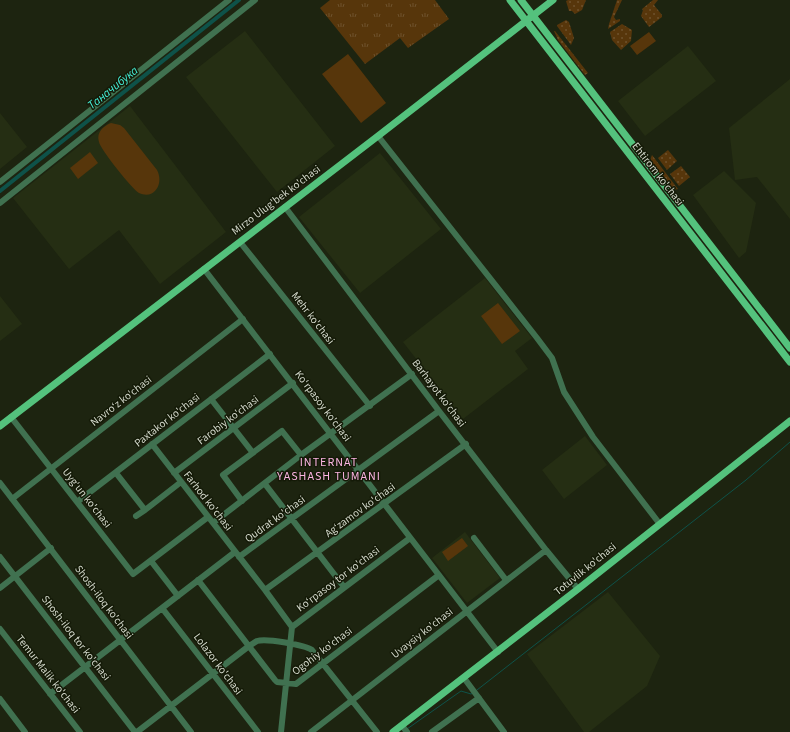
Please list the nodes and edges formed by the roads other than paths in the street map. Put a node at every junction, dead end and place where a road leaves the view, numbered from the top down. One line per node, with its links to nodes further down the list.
1 (228, 0): 9 (street)
2 (255, 0): 10 (street)
3 (510, 0): 7 (main road, Ehtirom ko'chasi)
4 (520, 0): 6 (main road, Ehtirom ko'chasi)
5 (553, 0): 6 (main road, Mirzo Ulug'bek ko'chasi)
6 (532, 16): 7 (main road, Mirzo Ulug'bek ko'chasi); 15 (main road, Ehtirom ko'chasi)
7 (525, 21): 8 (main road, Mirzo Ulug'bek ko'chasi); 17 (main road, Ehtirom ko'chasi)
8 (378, 136): 11 (main road, Mirzo Ulug'bek ko'chasi); 48 (street)
9 (0, 182)
10 (0, 203)
11 (285, 207): 12 (main road, Mirzo Ulug'bek ko'chasi); 18 (street, Barhayot ko'chasi)
12 (240, 242): 13 (main road, Mirzo Ulug'bek ko'chasi); 21 (street, Mehr ko'chasi)
13 (204, 269): 14 (street, Ko‘rpasoy ko'chasi); 23 (main road, Mirzo Ulug'bek ko'chasi)
14 (243, 318): 16 (street, Ko‘rpasoy ko'chasi); 32 (street, Navro‘z ko'chasi)
15 (790, 348)
16 (270, 354): 19 (street, Ko‘rpasoy ko'chasi); 20 (street, Paxtakor ko'chasi)
17 (790, 362)
18 (412, 374): 21 (street); 22 (street, Barhayot ko'chasi)
19 (293, 383): 26 (street, Farobiy ko'chasi); 27 (street, Ko‘rpasoy ko'chasi)
20 (211, 399): 26 (street); 28 (street, Paxtakor ko'chasi)
21 (370, 406): 27 (street)
22 (439, 411): 29 (street, Barhayot ko'chasi); 33 (street, Qudrat ko'chasi)
23 (11, 417): 25 (main road, Mirzo Ulug'bek ko'chasi); 32 (street, Uyg‘un ko'chasi)
24 (790, 421): 48 (main road, Totuvlik ko'chasi)
25 (0, 426)
26 (234, 428): 30 (street); 35 (street, Farobiy ko'chasi)
27 (332, 434): 31 (street); 33 (street, Ko‘rpasoy ko'chasi)
28 (152, 444): 34 (street, Paxtakor ko'chasi); 35 (street, Farhod ko'chasi)
29 (466, 444): 42 (street, Ag‘zamov ko'chasi); 52 (street, Barhayot ko'chasi)
30 (253, 453): 31 (street); 40 (street)
31 (301, 456): 38 (street)
32 (51, 468): 39 (street, Navro‘z ko'chasi); 41 (street, Uyg‘un ko'chasi)
33 (359, 469): 42 (street, Ko‘rpasoy ko'chasi); 46 (street, Qudrat ko'chasi)
34 (116, 473): 41 (street, Paxtakor ko'chasi); 43 (street)
35 (174, 473): 36 (street, Farhod ko'chasi)
36 (181, 482): 43 (street); 45 (street, Farhod ko'chasi)
37 (0, 483): 39 (street, Shosh-iloq ko'chasi)
38 (265, 484): 40 (street); 46 (street)
39 (12, 499): 51 (street, Shosh-iloq ko'chasi)
40 (242, 501): 47 (street)
41 (77, 502): 56 (street, Uyg‘un ko'chasi)
42 (385, 504): 49 (street, Ko‘rpasoy ko'chasi); 53 (street, Ag‘zamov ko'chasi)
43 (144, 510): 44 (street)
44 (136, 516)
45 (208, 517): 47 (street, Farhod ko'chasi); 56 (street, Uyg‘un ko'chasi)
46 (292, 519): 53 (street); 54 (street, Qudrat ko'chasi)
47 (213, 523): 54 (street, Farhod ko'chasi)
48 (659, 524): 63 (main road, Totuvlik ko'chasi)
49 (410, 538): 57 (street, Ko‘rpasoy ko'chasi); 61 (street, Ko‘rpasoy tor ko'chasi)
50 (474, 538): 60 (street)
51 (51, 548): 58 (street); 71 (street, Shosh-iloq ko'chasi)
52 (546, 550): 60 (street, Uvaysiy ko'chasi); 63 (street, Barhayot ko'chasi)
53 (317, 553): 61 (street); 64 (street, Ag‘zamov ko'chasi)
54 (237, 555): 59 (street, Qudrat ko'chasi); 64 (street, Farhod ko'chasi)
55 (0, 556): 58 (street, Shosh-iloq tor ko'chasi)
56 (151, 561): 65 (street)
57 (439, 575): 67 (street, Ko‘rpasoy ko'chasi); 75 (street, Ogohiy ko'chasi)
58 (16, 576): 62 (street); 76 (street, Shosh-iloq tor ko'chasi)
59 (198, 580): 65 (street, Qudrat ko'chasi); 73 (street, Ogohiy ko'chasi)
60 (506, 580): 67 (street, Uvaysiy ko'chasi)
61 (344, 587): 68 (street, Ko‘rpasoy tor ko'chasi)
62 (0, 588)
63 (578, 589): 74 (main road, Totuvlik ko'chasi)
64 (266, 590): 68 (street, Farhod ko'chasi)
65 (178, 596): 66 (street, Qudrat ko'chasi)
66 (162, 608): 71 (street, Qudrat ko'chasi); 77 (street, Lolazor ko'chasi)
67 (466, 610): 74 (street, Ko‘rpasoy ko'chasi); 83 (street, Uvaysiy ko'chasi)
68 (292, 626): 72 (street, Ko‘rpasoy tor ko'chasi)
69 (0, 629): 70 (street, Temur Malik ko'chasi)
70 (3, 638): 80 (street, Temur Malik ko'chasi)
71 (120, 640): 76 (street, Qudrat ko'chasi); 84 (street, Shosh-iloq ko'chasi)
72 (290, 643): 73 (street); 75 (street); 79 (street, Ko‘rpasoy tor ko'chasi)
73 (249, 646): 77 (street); 79 (street, Ogohiy ko'chasi)
74 (498, 652): 78 (main road, Totuvlik ko'chasi)
75 (323, 664): 79 (street, Ogohiy ko'chasi); 83 (street)
76 (85, 666): 80 (street, Qudrat ko'chasi); 88 (street, Shosh-iloq tor ko'chasi)
77 (213, 674): 84 (street); 90 (street, Lolazor ko'chasi)
78 (464, 678): 81 (street); 85 (main road, Totuvlik ko'chasi)
79 (286, 684): 91 (street, Ko‘rpasoy tor ko'chasi)
80 (50, 694): 87 (street, Temur Malik ko'chasi)
81 (478, 696): 95 (street); 96 (street)
82 (0, 699): 86 (street)
83 (352, 700): 92 (street, Uvaysiy ko'chasi); 93 (street)
84 (171, 706): 88 (street); 89 (street, Shosh-iloq ko'chasi)
85 (404, 728): 94 (main road, Totuvlik ko'chasi)
86 (25, 732)
87 (80, 732)
88 (136, 732)
89 (191, 732)
90 (258, 732)
91 (281, 732)
92 (311, 732)
93 (377, 732)
94 (393, 732)
95 (432, 732)
96 (504, 732)

